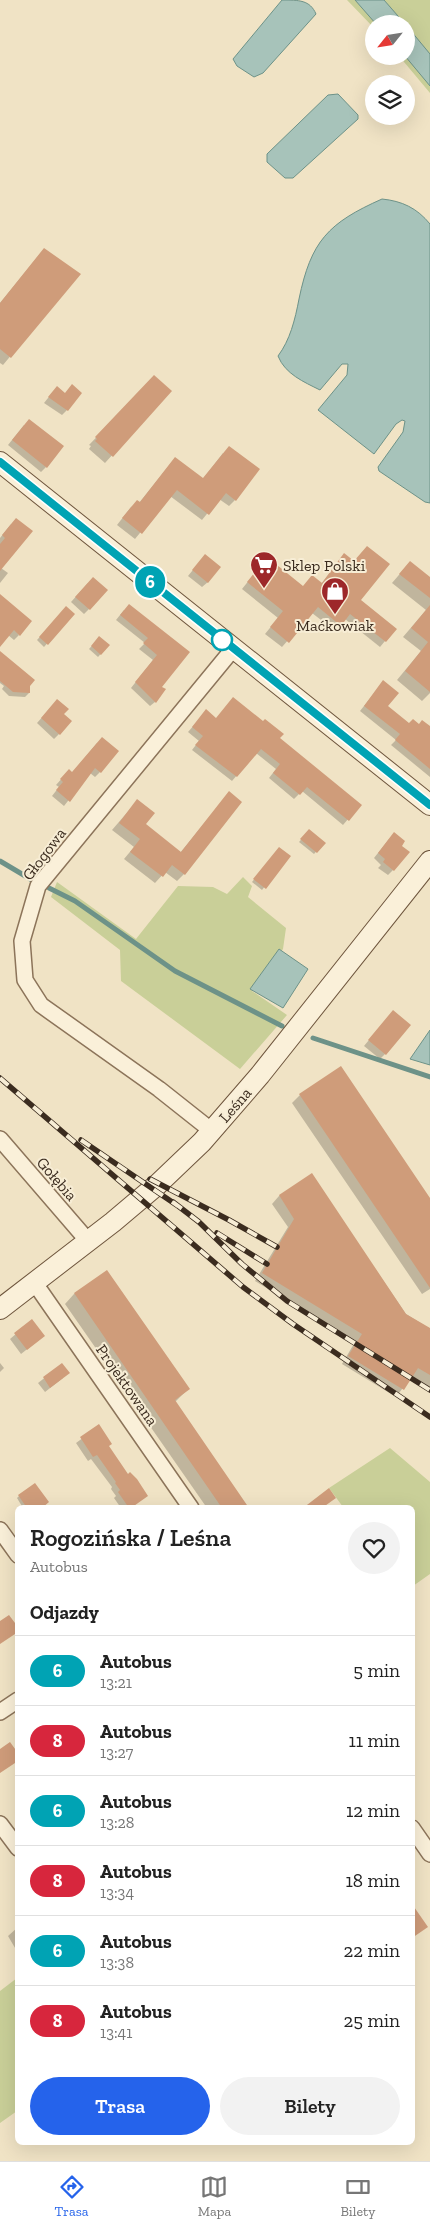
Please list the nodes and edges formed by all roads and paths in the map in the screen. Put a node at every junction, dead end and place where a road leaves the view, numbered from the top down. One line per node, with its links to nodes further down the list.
1 (0, 462): 2 (street)
2 (234, 649): 3 (street); 5 (street, Głogowa)
3 (430, 805)
4 (430, 861): 5 (street, Leśna)
5 (212, 1131): 7 (street, Leśna)
6 (0, 1139): 7 (street, Gołębia)
7 (88, 1241): 8 (street, Leśna)
8 (34, 1282): 9 (street, Leśna); 10 (street, Projektowana)
9 (0, 1308)
10 (189, 1505)
11 (0, 1530): 12 (street)
12 (15, 1551)
13 (15, 1702): 14 (street)
14 (0, 1712)
15 (0, 1824): 17 (street)
16 (415, 1832): 18 (street)
17 (15, 1844)
18 (430, 1854)

